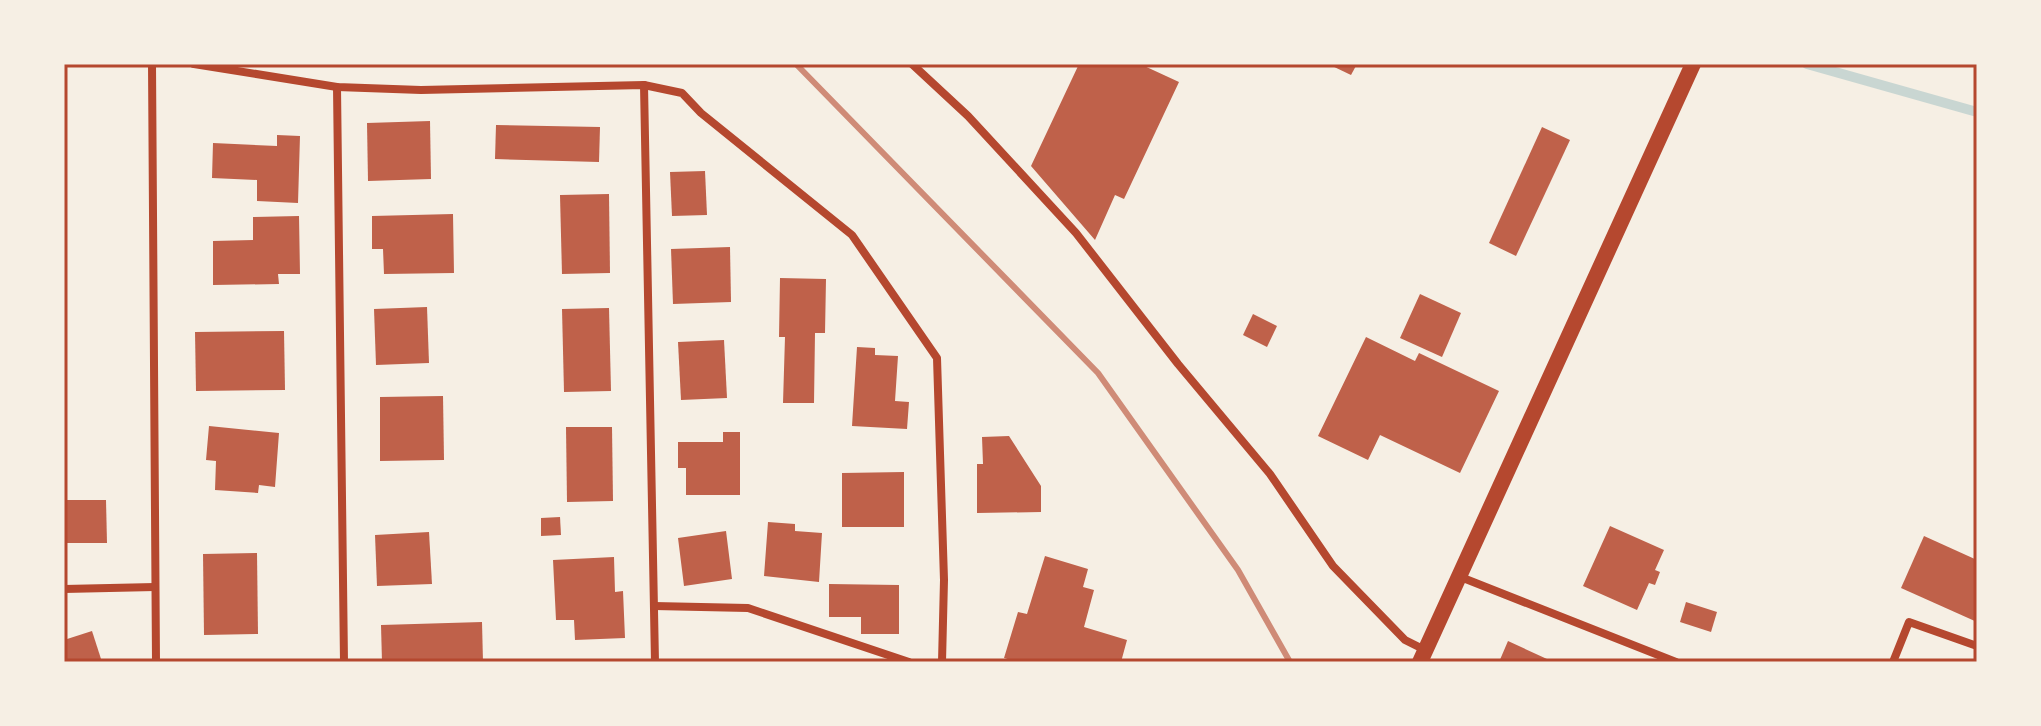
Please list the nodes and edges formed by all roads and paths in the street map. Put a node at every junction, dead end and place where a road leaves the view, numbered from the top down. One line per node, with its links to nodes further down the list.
1 (152, 64): 8 (street)
2 (194, 64): 6 (street)
3 (912, 64): 12 (street)
4 (1693, 64): 7 (main road)
5 (644, 85): 6 (street); 10 (street); 17 (street)
6 (337, 87): 14 (street)
7 (1458, 576): 12 (main road); 18 (street)
8 (155, 587): 9 (street); 13 (street)
9 (64, 589)
10 (654, 606): 15 (street); 16 (street)
11 (1977, 646): 19 (street)
12 (1422, 656)
13 (156, 662)
14 (344, 662)
15 (655, 662)
16 (909, 662)
17 (942, 662)
18 (1676, 662)
19 (1893, 662)

